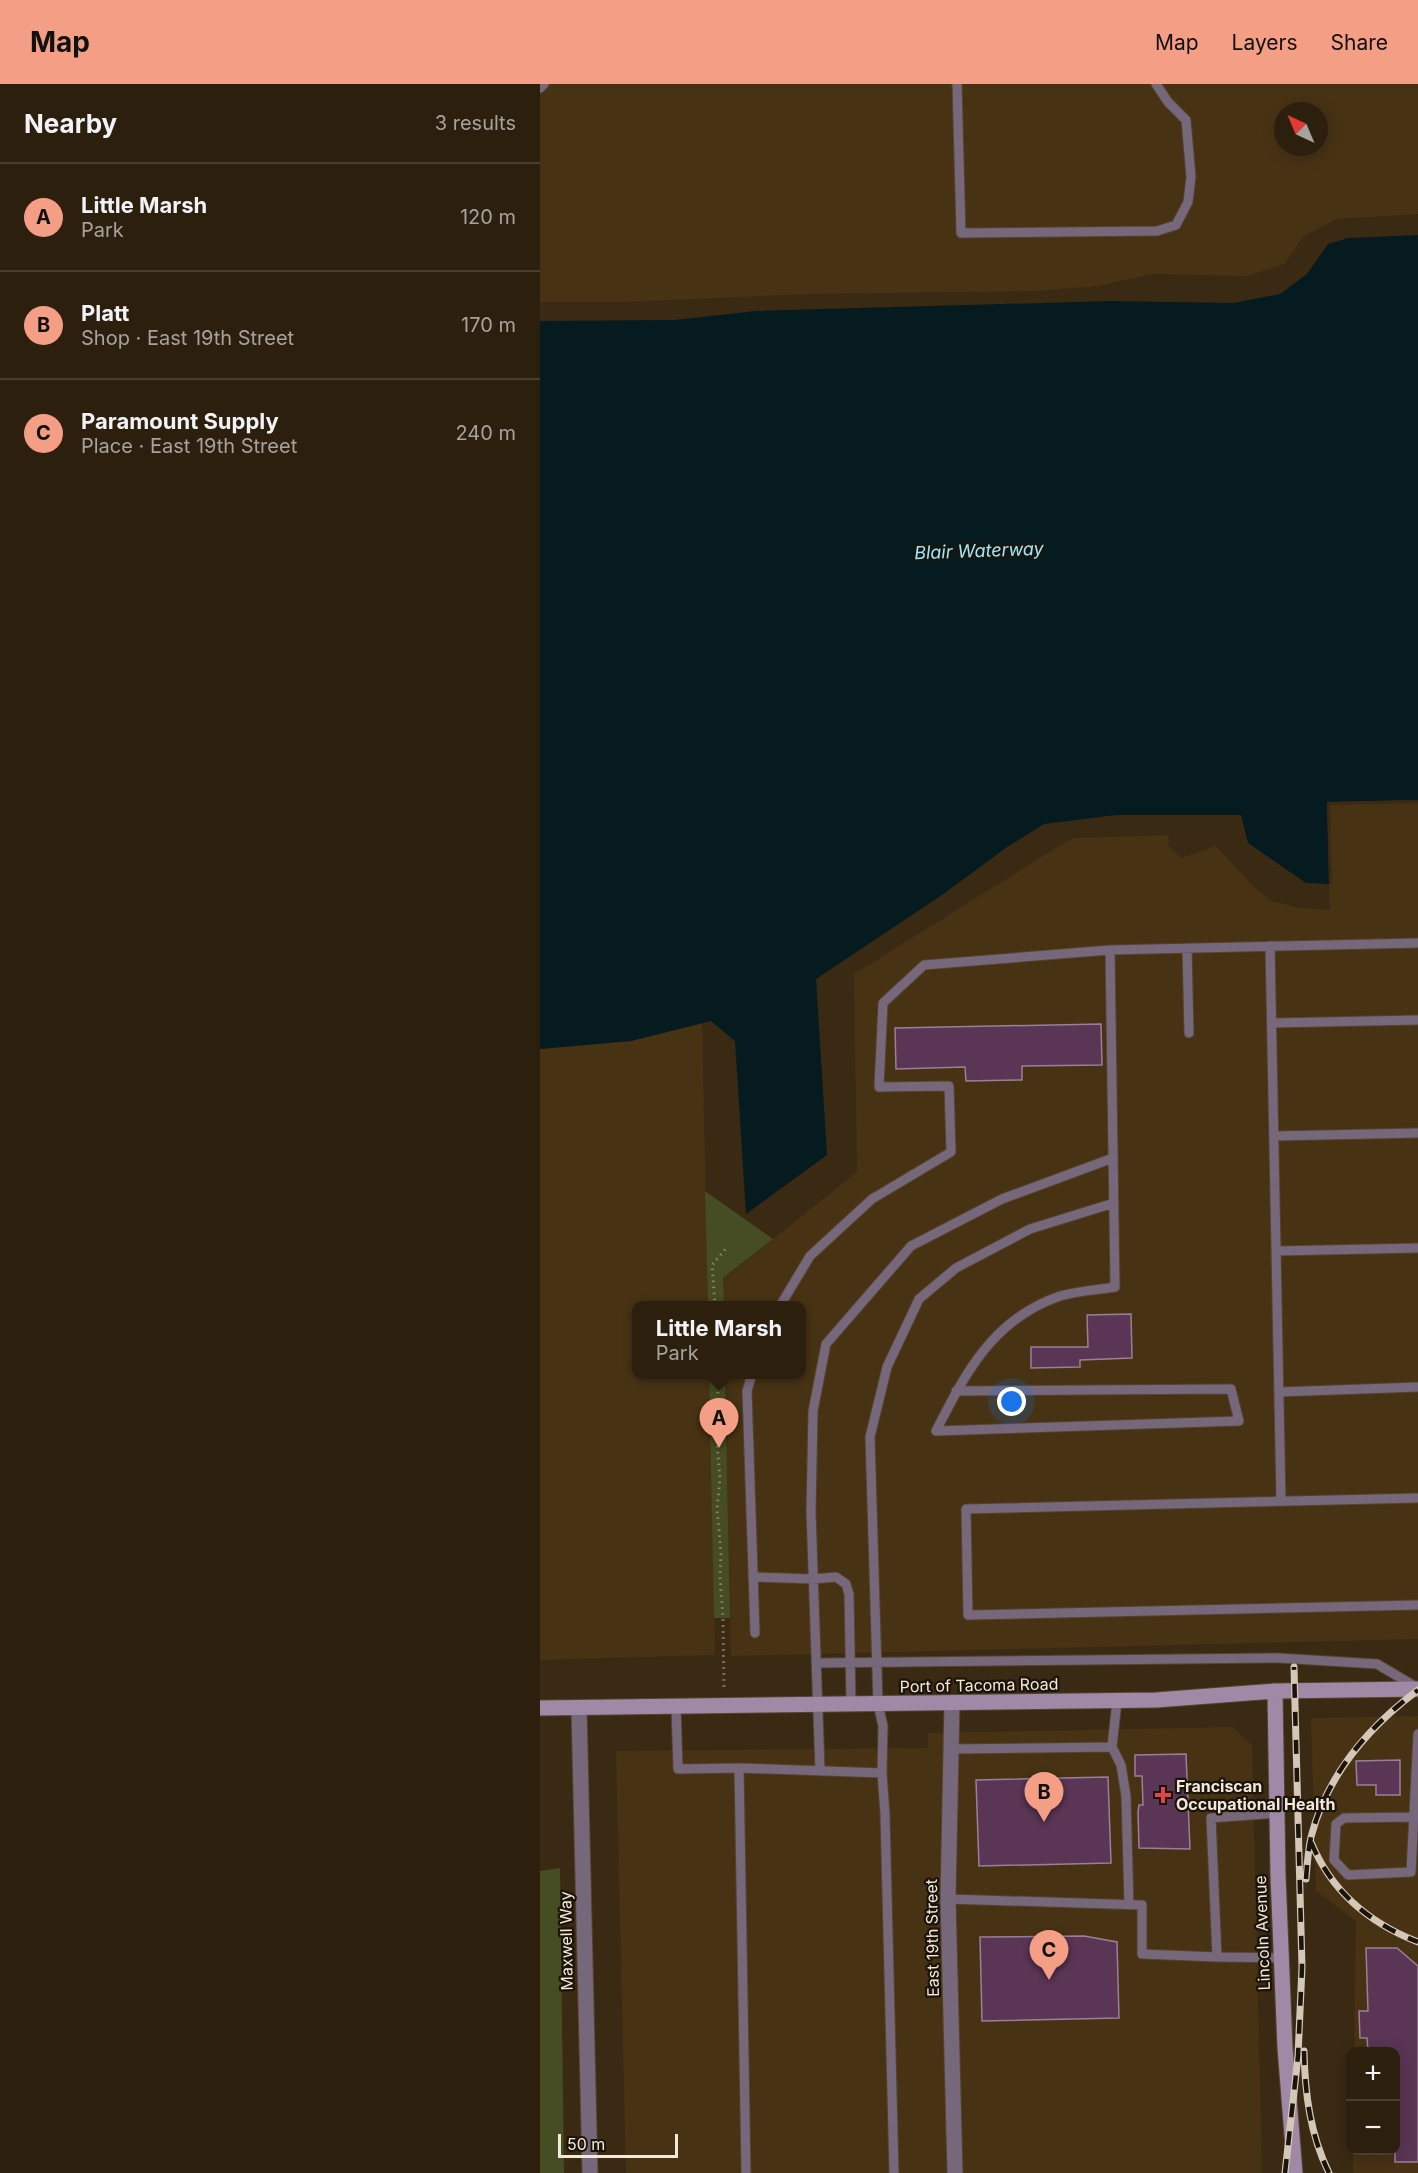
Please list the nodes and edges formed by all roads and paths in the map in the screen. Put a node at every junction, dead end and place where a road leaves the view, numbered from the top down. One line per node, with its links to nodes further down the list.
1 (544, 84): 4 (lane)
2 (957, 84): 3 (lane)
3 (1156, 84)
4 (540, 88)
5 (1418, 943): 6 (lane)
6 (1270, 946): 7 (lane); 10 (lane)
7 (1187, 948): 8 (lane); 11 (lane)
8 (1110, 950): 14 (lane); 20 (lane)
9 (1418, 1020): 10 (lane)
10 (1272, 1023): 13 (lane)
11 (1189, 1033)
12 (1418, 1133): 13 (lane)
13 (1274, 1136): 18 (lane)
14 (1113, 1158): 15 (lane); 29 (lane)
15 (1114, 1203): 24 (lane); 33 (lane)
16 (728, 1246): 19 (path)
17 (1418, 1248): 18 (lane)
18 (1276, 1251): 25 (lane)
19 (715, 1301)
20 (782, 1301)
21 (716, 1379): 42 (path)
22 (751, 1379): 28 (lane)
23 (1418, 1388): 25 (lane)
24 (956, 1391): 24 (lane)
25 (1279, 1392): 27 (lane)
26 (1418, 1498): 27 (lane)
27 (1281, 1501): 30 (lane)
28 (753, 1577): 29 (lane); 31 (lane)
29 (813, 1579): 32 (lane); 34 (lane)
30 (1418, 1605)
31 (755, 1633)
32 (850, 1662): 33 (lane); 34 (lane); 38 (lane)
33 (878, 1662): 35 (lane); 40 (lane)
34 (817, 1663): 41 (lane)
35 (1418, 1688): 36 (main road, Port of Tacoma Road)
36 (1275, 1691): 37 (main road, Port of Tacoma Road); 52 (main road, Lincoln Avenue)
37 (1117, 1701): 39 (main road, Port of Tacoma Road); 47 (lane)
38 (851, 1703): 40 (main road, Port of Tacoma Road); 41 (main road, Port of Tacoma Road)
39 (952, 1703): 40 (main road, Port of Tacoma Road); 48 (street, East 19th Street)
40 (878, 1704): 51 (lane)
41 (819, 1705): 42 (main road, Port of Tacoma Road); 50 (lane)
42 (724, 1706): 43 (main road, Port of Tacoma Road)
43 (676, 1707): 45 (main road, Port of Tacoma Road); 49 (lane)
44 (540, 1708): 45 (main road, Port of Tacoma Road)
45 (579, 1708): 58 (street, Maxwell Way)
46 (1418, 1734): 53 (lane)
47 (1112, 1747): 48 (lane); 55 (lane)
48 (951, 1749): 54 (street, East 19th Street)
49 (739, 1768): 50 (lane); 59 (lane)
50 (820, 1771): 51 (lane)
51 (882, 1773): 60 (lane)
52 (1277, 1813): 56 (lane); 57 (main road, Lincoln Avenue)
53 (1415, 1816): 53 (lane)
54 (948, 1899): 55 (lane); 61 (street, East 19th Street)
55 (1129, 1905): 56 (lane)
56 (1217, 1957): 57 (lane)
57 (1281, 1958): 62 (main road, Lincoln Avenue)
58 (590, 2173)
59 (746, 2173)
60 (894, 2173)
61 (955, 2173)
62 (1295, 2173)

